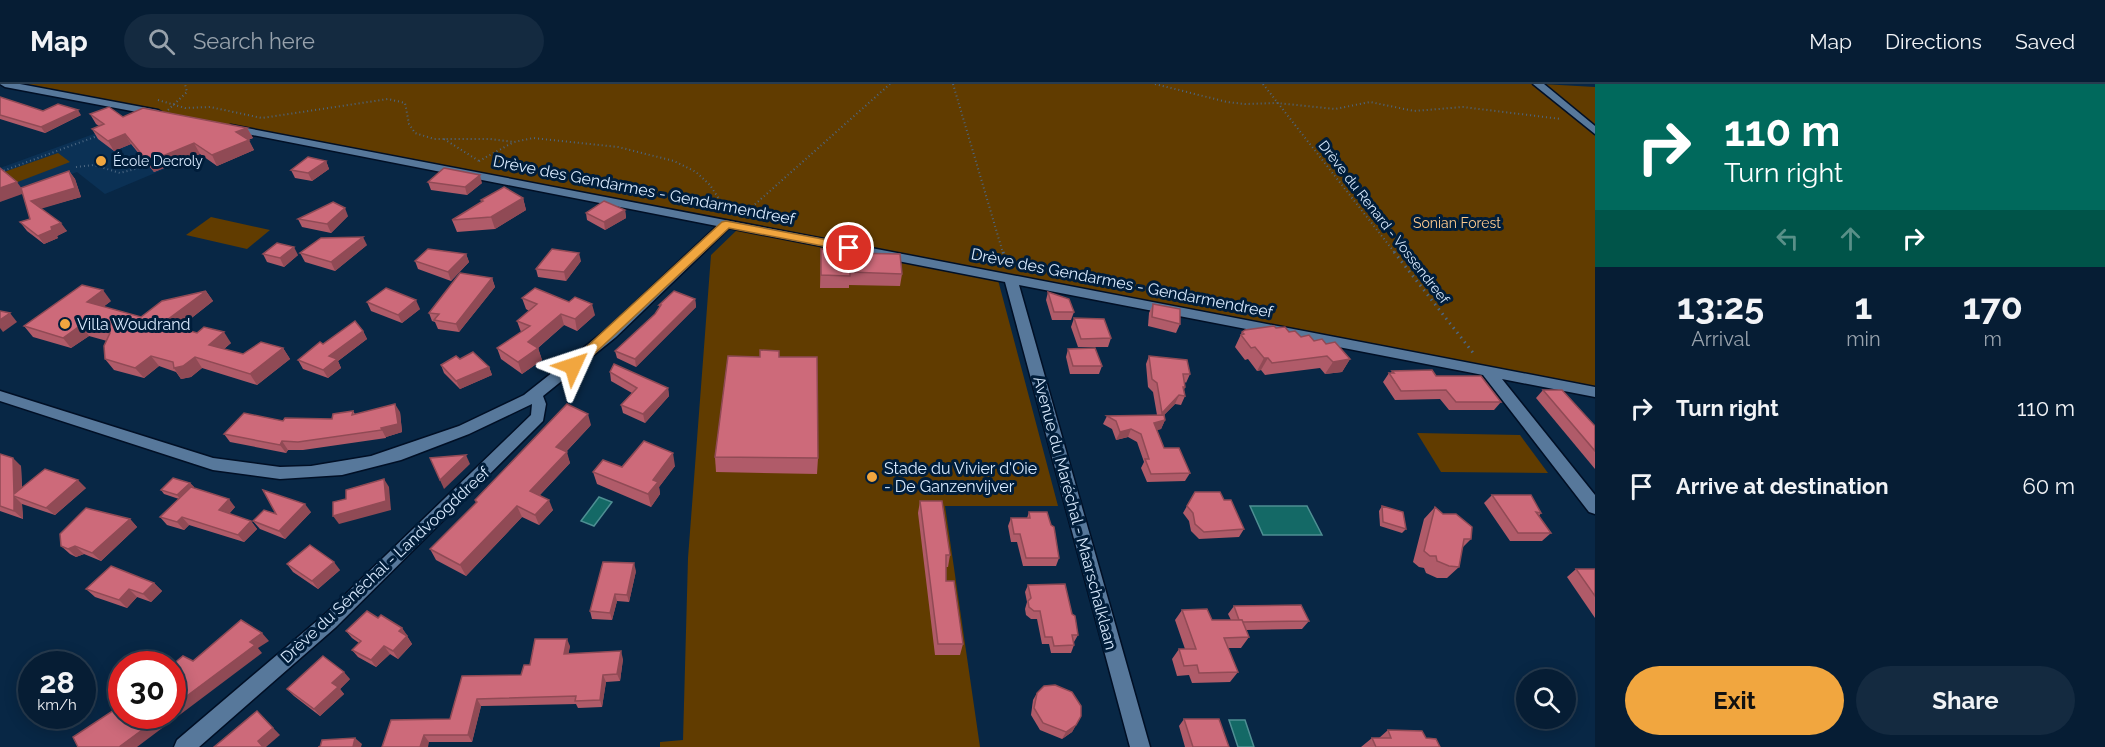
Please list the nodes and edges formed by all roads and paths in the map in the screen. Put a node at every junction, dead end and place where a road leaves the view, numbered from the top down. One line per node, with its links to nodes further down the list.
1 (5, 84): 10 (street)
2 (185, 84): 9 (path)
3 (890, 84): 16 (path)
4 (953, 84): 23 (path)
5 (1155, 84): 8 (path)
6 (1263, 84): 8 (path, Drève du Renard - Vossendreef)
7 (1538, 84): 11 (street)
8 (1277, 103): 11 (path); 24 (path, Drève du Renard - Vossendreef)
9 (175, 105): 10 (path); 15 (path)
10 (171, 112)
11 (1584, 122): 13 (street)
12 (223, 126): 21 (street, Drève des Gendarmes - Gendarmendreef)
13 (1595, 131)
14 (99, 135): 20 (path)
15 (444, 140): 16 (path); 17 (path)
16 (514, 142): 17 (path)
17 (479, 161): 21 (path)
18 (155, 163): 19 (path)
19 (76, 167)
20 (0, 172)
21 (471, 175): 22 (street, Drève des Gendarmes - Gendarmendreef)
22 (730, 224): 23 (street, Drève des Gendarmes - Gendarmendreef); 26 (street)
23 (1011, 279): 24 (street, Drève des Gendarmes - Gendarmendreef); 30 (street, Avenue du Maréchal - Maarschalklaan)
24 (1488, 372): 25 (street, Drève des Gendarmes - Gendarmendreef); 28 (street)
25 (1595, 392)
26 (535, 395): 27 (street); 29 (street, Drève du Sénéchal - Landvoogddreef)
27 (0, 396)
28 (1595, 507)
29 (184, 747)
30 (1140, 747)

